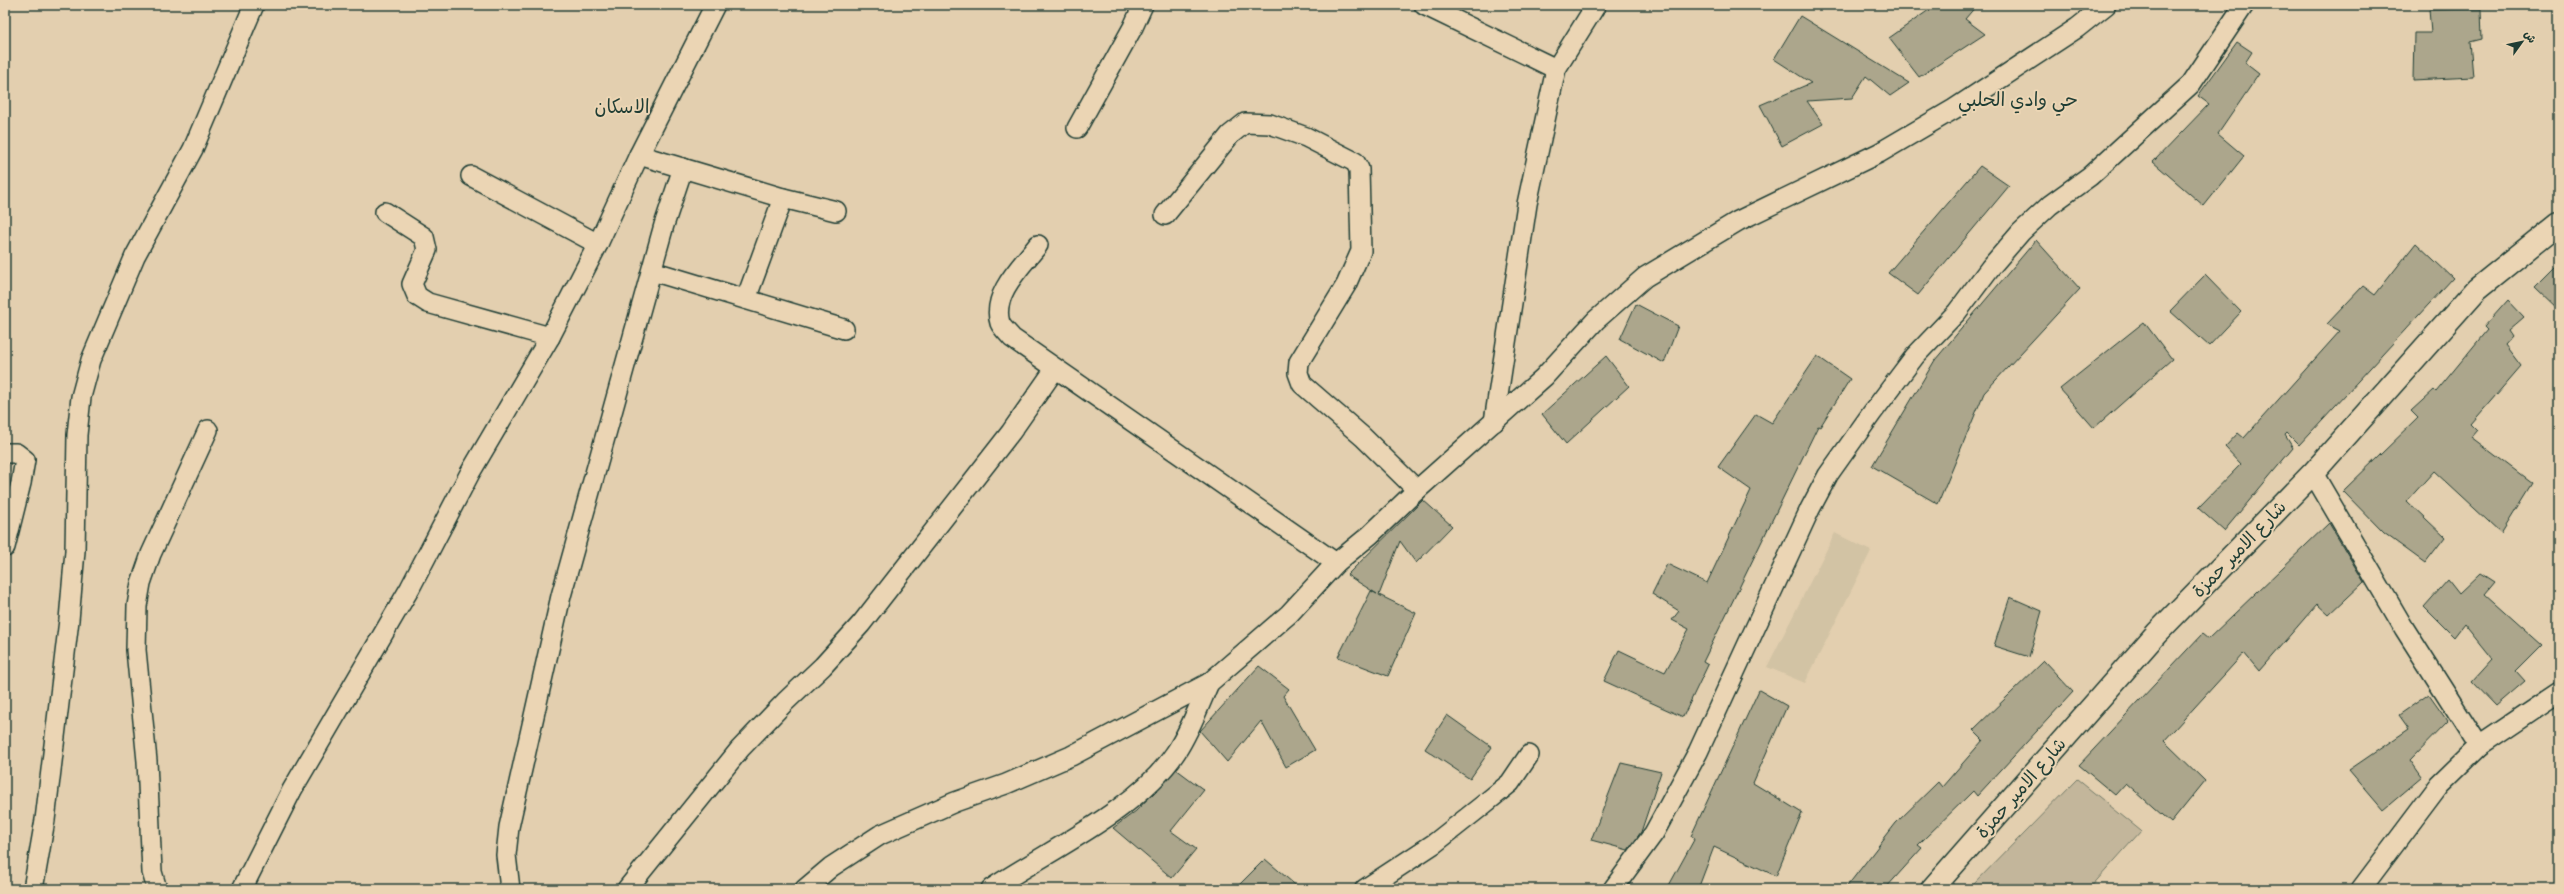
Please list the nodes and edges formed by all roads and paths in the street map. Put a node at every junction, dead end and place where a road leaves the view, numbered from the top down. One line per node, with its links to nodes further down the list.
1 (254, 5): 36 (street)
2 (715, 5): 10 (street)
3 (1143, 5): 9 (street)
4 (1424, 5): 8 (street)
5 (1596, 5): 8 (street)
6 (2106, 5): 25 (street)
7 (2244, 5): 44 (street)
8 (1556, 70): 25 (street)
9 (1077, 128)
10 (639, 154): 11 (street); 18 (street)
11 (682, 168): 13 (street); 20 (street)
12 (471, 176): 18 (street)
13 (783, 198): 14 (street); 21 (street)
14 (836, 211)
15 (385, 212): 23 (street)
16 (1165, 215): 29 (street)
17 (2559, 223): 28 (main road, شارع الامير حمزة)
18 (598, 244): 23 (street)
19 (1038, 245): 24 (street)
20 (652, 271): 21 (street); 39 (street)
21 (746, 299): 22 (street)
22 (844, 329)
23 (550, 337): 38 (street)
24 (1054, 369): 31 (street); 40 (street)
25 (1494, 422): 29 (street)
26 (208, 430): 37 (street)
27 (5, 453): 30 (street)
28 (2313, 473): 34 (street); 45 (main road, شارع الامير حمزة)
29 (1417, 490): 31 (street)
30 (5, 547)
31 (1336, 563): 32 (street)
32 (1209, 684): 41 (street); 42 (street)
33 (2559, 692): 34 (street)
34 (2479, 746): 46 (street)
35 (1529, 755): 43 (street)
36 (33, 889)
37 (156, 889)
38 (242, 889)
39 (510, 889)
40 (627, 889)
41 (805, 889)
42 (991, 889)
43 (1365, 889)
44 (1613, 889)
45 (1932, 889)
46 (2361, 889)

